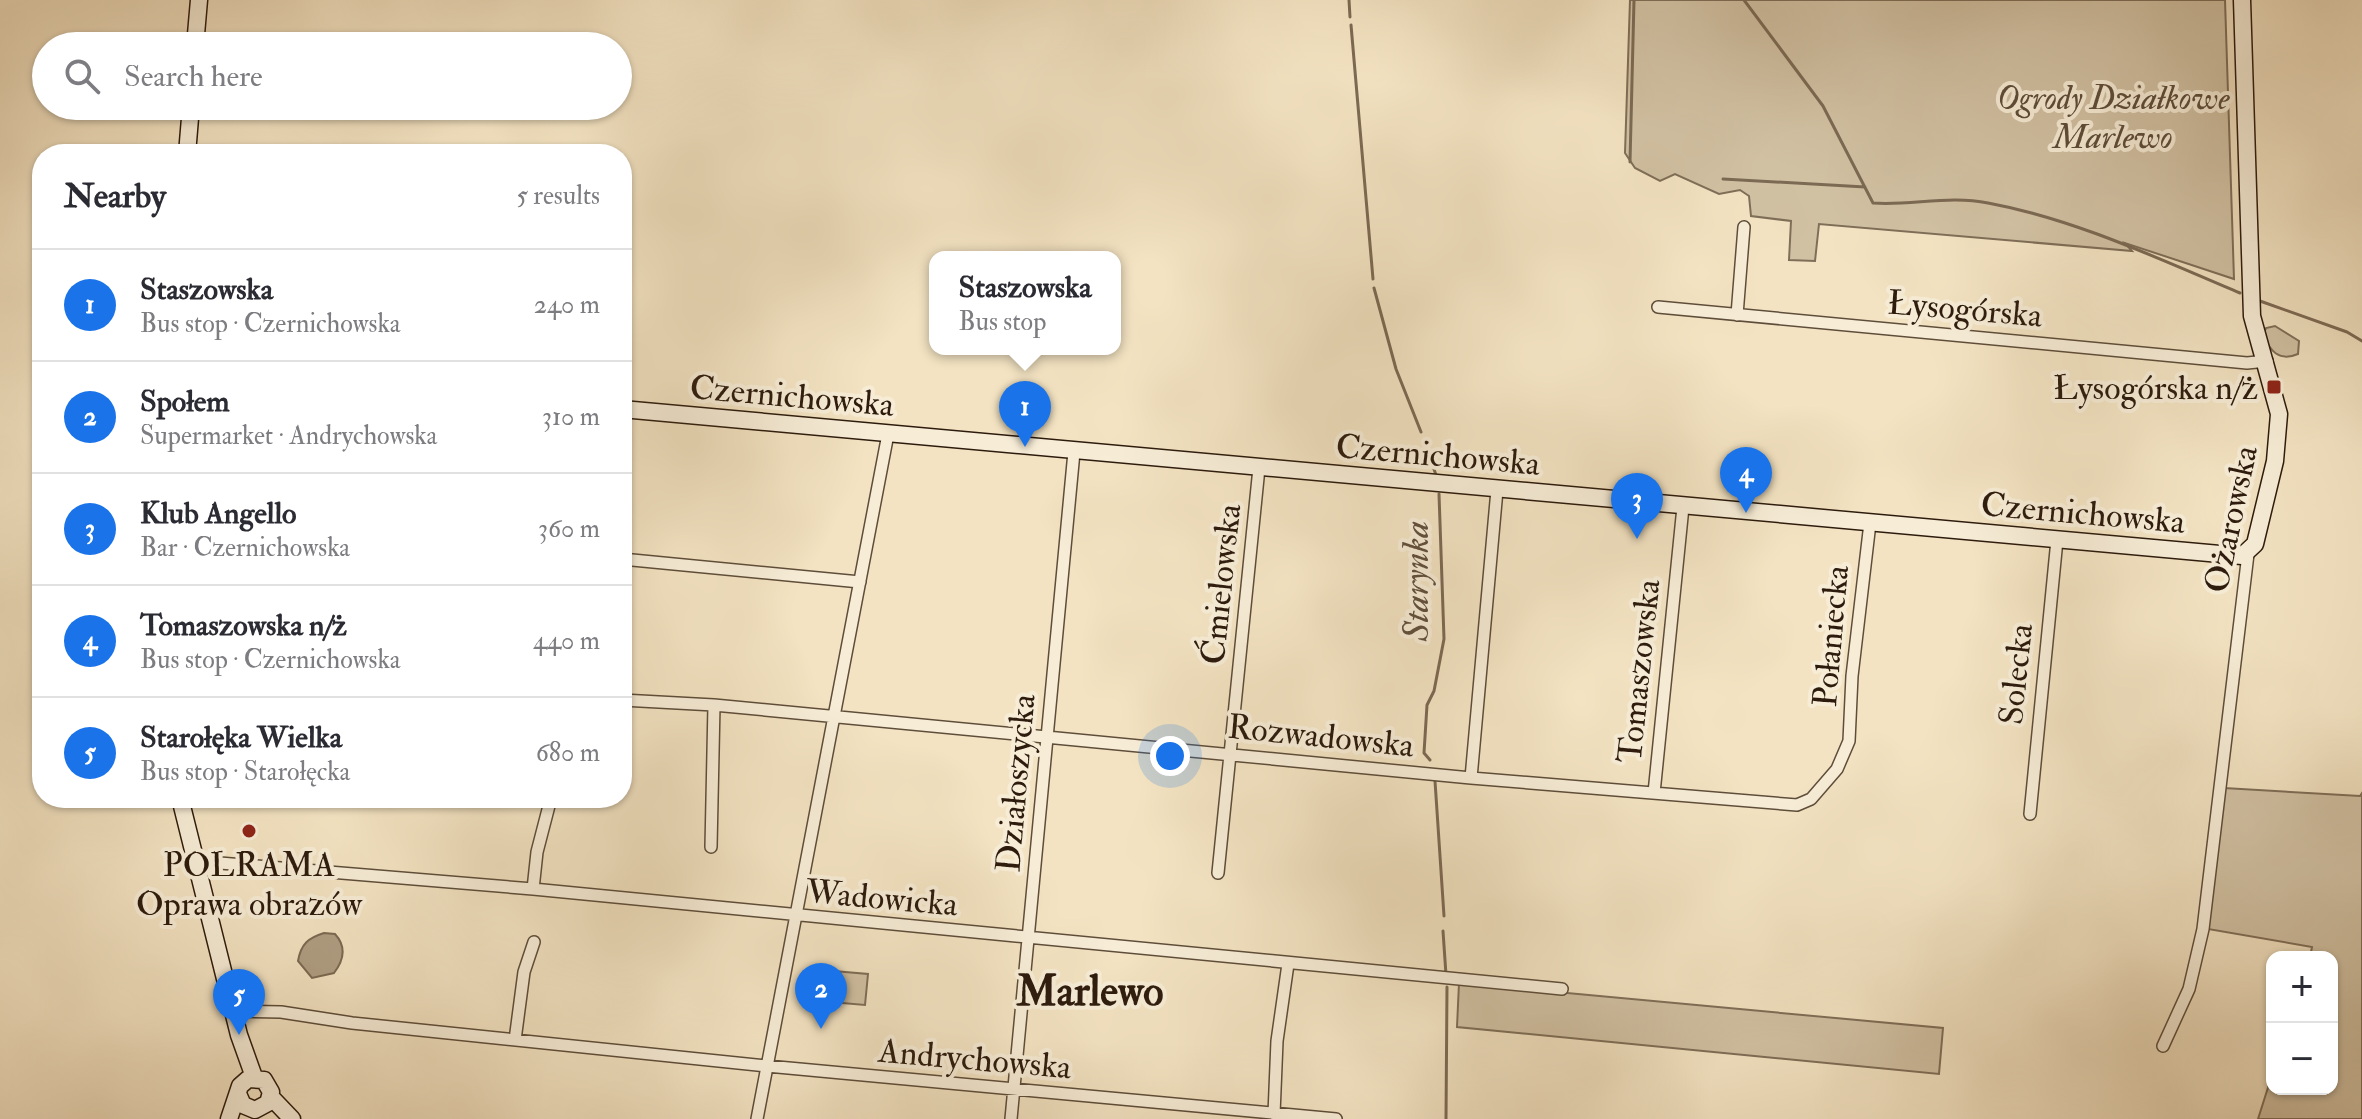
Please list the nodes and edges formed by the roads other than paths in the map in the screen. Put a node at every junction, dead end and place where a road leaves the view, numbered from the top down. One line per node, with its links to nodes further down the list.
1 (199, 0): 3 (street)
2 (2242, 0): 9 (street, Ożarowska)
3 (196, 32)
4 (190, 120): 5 (street)
5 (188, 144)
6 (1744, 227): 8 (street)
7 (1658, 307): 8 (street, Łysogórska)
8 (1737, 315): 9 (street, Łysogórska)
9 (2267, 361): 18 (street, Ożarowska)
10 (632, 410): 11 (street, Czernichowska)
11 (888, 434): 12 (street, Czernichowska); 20 (street)
12 (1074, 452): 13 (street, Czernichowska); 24 (street, Działoszycka)
13 (1259, 468): 14 (street, Czernichowska); 25 (street, Ćmielowska)
14 (1497, 490): 15 (street, Czernichowska); 27 (street)
15 (1683, 507): 16 (street, Czernichowska); 28 (street, Tomaszowska)
16 (1870, 523): 17 (street, Czernichowska); 26 (street, Połaniecka)
17 (2057, 540): 18 (street, Czernichowska); 31 (street, Solecka)
18 (2248, 554): 43 (street, Ożarowska)
19 (632, 560): 20 (street)
20 (860, 582): 23 (street)
21 (632, 701): 22 (street, Rozwadowska)
22 (714, 705): 23 (street, Rozwadowska); 32 (street)
23 (834, 718): 24 (street, Rozwadowska); 36 (street)
24 (1047, 737): 25 (street, Rozwadowska); 37 (street, Działoszycka)
25 (1231, 753): 27 (street, Rozwadowska); 34 (street, Ćmielowska)
26 (1846, 753): 28 (street, Rozwadowska)
27 (1471, 778): 28 (street, Rozwadowska)
28 (1654, 793)
29 (183, 808): 33 (street)
30 (548, 808): 35 (street)
31 (2030, 814)
32 (711, 847)
33 (196, 861): 35 (street, Wadowicka); 41 (street)
34 (1218, 873)
35 (533, 889): 36 (street, Wadowicka)
36 (796, 917): 37 (street, Wadowicka); 44 (street)
37 (1029, 939): 39 (street, Wadowicka); 45 (street, Działoszycka)
38 (534, 942): 42 (street)
39 (1288, 964): 40 (street, Wadowicka); 47 (street)
40 (1562, 989)
41 (234, 1011): 42 (street, Andrychowska); 46 (street)
42 (515, 1040): 44 (street, Andrychowska)
43 (2163, 1046)
44 (767, 1066): 45 (street, Andrychowska); 51 (street)
45 (1013, 1089): 47 (street, Andrychowska); 52 (street, Działoszycka)
46 (251, 1098): 48 (street); 49 (street); 50 (street)
47 (1274, 1114): 53 (street, Andrychowska)
48 (229, 1119)
49 (284, 1119)
50 (292, 1119)
51 (757, 1119)
52 (1011, 1119)
53 (1336, 1119)

